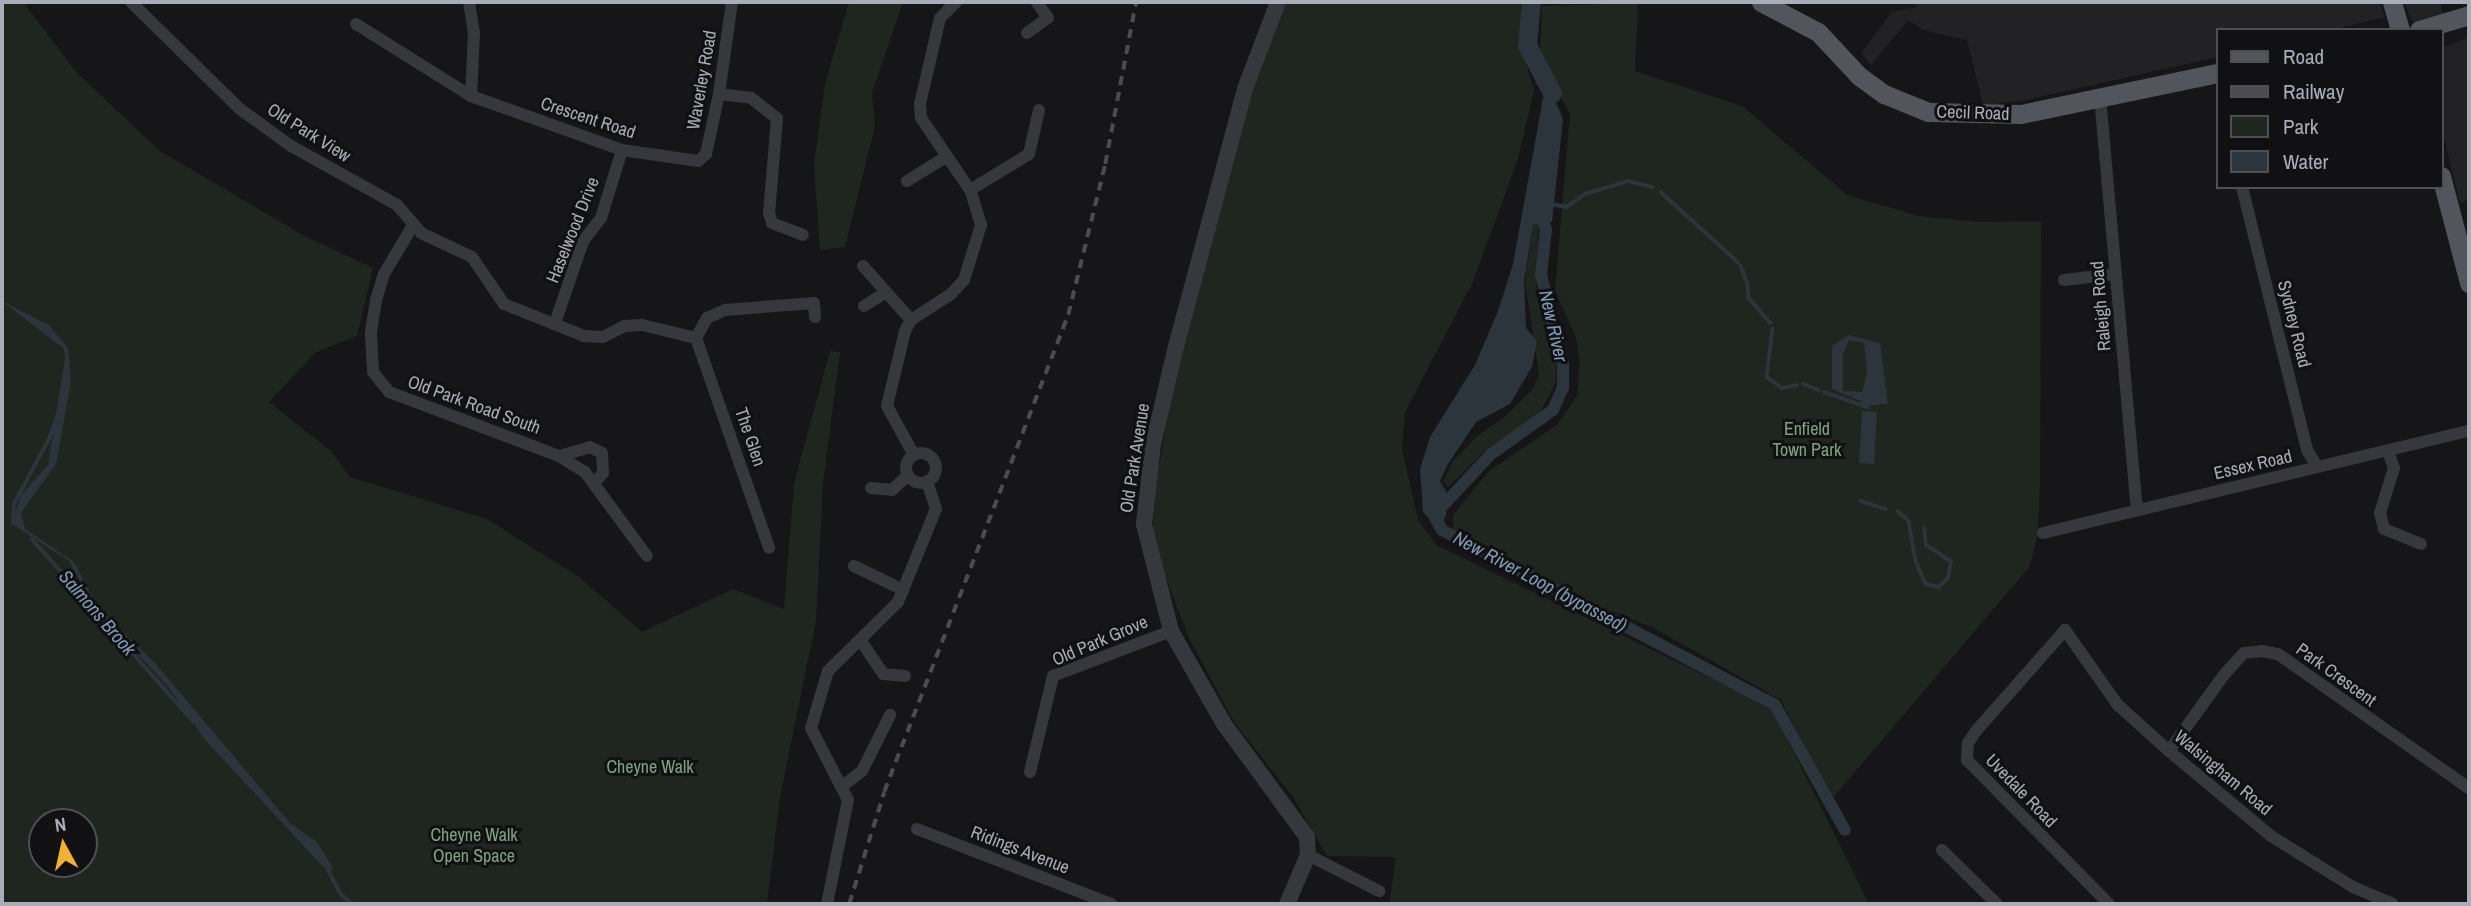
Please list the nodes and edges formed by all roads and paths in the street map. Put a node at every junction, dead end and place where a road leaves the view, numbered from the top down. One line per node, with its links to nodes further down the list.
1 (131, 2): 27 (street, Old Park View)
2 (468, 2): 17 (street)
3 (732, 2): 16 (street, Waverley Road)
4 (957, 2): 21 (street)
5 (1037, 2): 14 (street)
6 (1278, 2): 58 (street, Old Park Avenue)
7 (1761, 2): 18 (main road, Cecil Road)
8 (2392, 2): 11 (main road)
9 (2468, 15): 12 (main road); 13 (main road)
10 (356, 23): 17 (street, Crescent Road)
11 (2399, 28)
12 (2426, 28)
13 (2443, 31)
14 (1027, 33)
15 (2216, 73): 18 (main road, Cecil Road)
16 (719, 93): 22 (street, Waverley Road); 28 (street)
17 (471, 96): 20 (street, Crescent Road)
18 (2100, 97): 30 (street, Raleigh Road)
19 (1040, 110): 26 (street)
20 (622, 150): 22 (street, Crescent Road); 39 (street, Haselwood Drive)
21 (946, 157): 23 (street); 26 (street)
22 (698, 161)
23 (907, 181)
24 (2443, 184): 32 (main road)
25 (2242, 189): 45 (street, Sydney Road)
26 (970, 190): 38 (street)
27 (412, 227): 39 (street, Old Park View); 44 (street, Old Park Road South)
28 (803, 235)
29 (863, 266): 34 (street)
30 (2115, 274): 31 (street); 50 (street, Raleigh Road)
31 (2064, 280)
32 (2469, 283)
33 (814, 290): 35 (street)
34 (886, 292): 36 (street); 38 (street)
35 (814, 303): 37 (street); 40 (street)
36 (864, 306)
37 (815, 317)
38 (911, 320): 43 (street)
39 (555, 323): 40 (street)
40 (696, 338): 53 (street, The Glen)
41 (2469, 431): 42 (street, Essex Road)
42 (2388, 451): 45 (street, Essex Road); 52 (street)
43 (914, 455): 46 (street); 48 (street)
44 (559, 456): 47 (street, Old Park Road South); 47 (street)
45 (2317, 466): 50 (street, Essex Road)
46 (908, 476): 48 (street); 49 (street)
47 (595, 482): 54 (street, Old Park Road South)
48 (927, 482): 56 (street)
49 (871, 488)
50 (2137, 510): 51 (street, Essex Road)
51 (2043, 533)
52 (2421, 544)
53 (769, 548)
54 (648, 556)
55 (853, 566): 56 (street)
56 (903, 590): 59 (street)
57 (2065, 630): 62 (street, Walsingham Road); 74 (street, Uvedale Road)
58 (1171, 631): 63 (street, Old Park Grove); 68 (street, Old Park Avenue)
59 (861, 641): 60 (street); 64 (street)
60 (905, 676)
61 (890, 715): 64 (street)
62 (2169, 751): 65 (street, Park Crescent); 75 (street, Walsingham Road)
63 (1030, 772)
64 (841, 787): 70 (street)
65 (2469, 788)
66 (917, 829): 71 (street, Ridings Avenue)
67 (1942, 850): 73 (street)
68 (1308, 855): 69 (street); 72 (street)
69 (1379, 891)
70 (827, 904)
71 (1111, 904)
72 (1287, 904)
73 (1997, 904)
74 (2109, 904)
75 (2393, 904)

